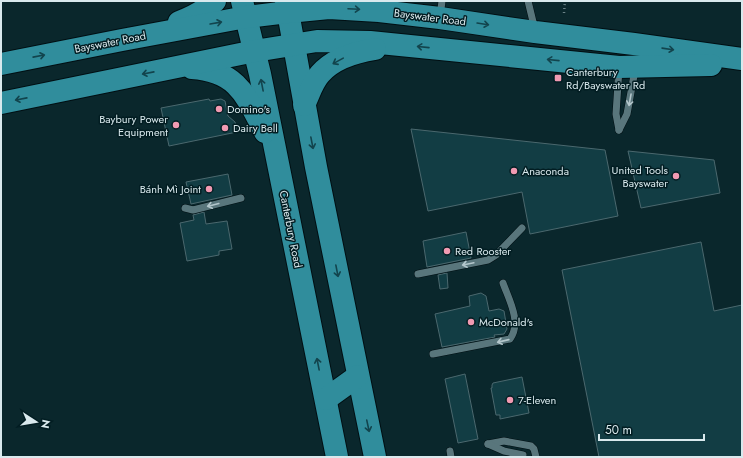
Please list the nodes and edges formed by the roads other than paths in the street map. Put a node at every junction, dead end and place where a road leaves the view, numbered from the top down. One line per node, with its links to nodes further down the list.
1 (215, 1): 8 (main road)
2 (528, 1): 7 (lane)
3 (325, 5): 4 (main road, Bayswater Road); 6 (main road, Bayswater Road, one-way to 6)
4 (287, 6): 5 (main road, Bayswater Road); 10 (main road)
5 (244, 9): 8 (main road, Bayswater Road, one-way to 5); 12 (main road, Canterbury Road)
6 (441, 9): 7 (main road, Bayswater Road, one-way to 7)
7 (535, 32): 9 (main road, Bayswater Road)
8 (122, 40): 14 (main road, Bayswater Road, one-way to 8)
9 (634, 44): 13 (main road, Bayswater Road, one-way to 13); 17 (main road)
10 (295, 45): 11 (main road); 12 (main road); 19 (main road)
11 (402, 45): 17 (main road, one-way to 11); 19 (main road, one-way to 19)
12 (255, 51): 16 (main road); 20 (main road, Canterbury Road, one-way to 12)
13 (742, 59)
14 (1, 64)
15 (742, 64): 17 (main road)
16 (180, 67): 18 (main road, one-way to 18); 20 (main road)
17 (628, 67): 17 (lane, one-way to 17)
18 (1, 103)
19 (304, 105): 27 (main road, one-way to 27)
20 (275, 148): 28 (main road, Canterbury Road, one-way to 20)
21 (241, 198): 22 (lane, one-way to 22)
22 (186, 208)
23 (522, 228): 24 (lane, one-way to 24)
24 (418, 274)
25 (503, 283): 26 (lane, one-way to 26)
26 (433, 354)
27 (360, 384): 28 (main road); 31 (main road, one-way to 31)
28 (326, 399): 30 (main road, Canterbury Road)
29 (523, 456): 32 (lane)
30 (337, 457)
31 (375, 457)
32 (536, 457)

